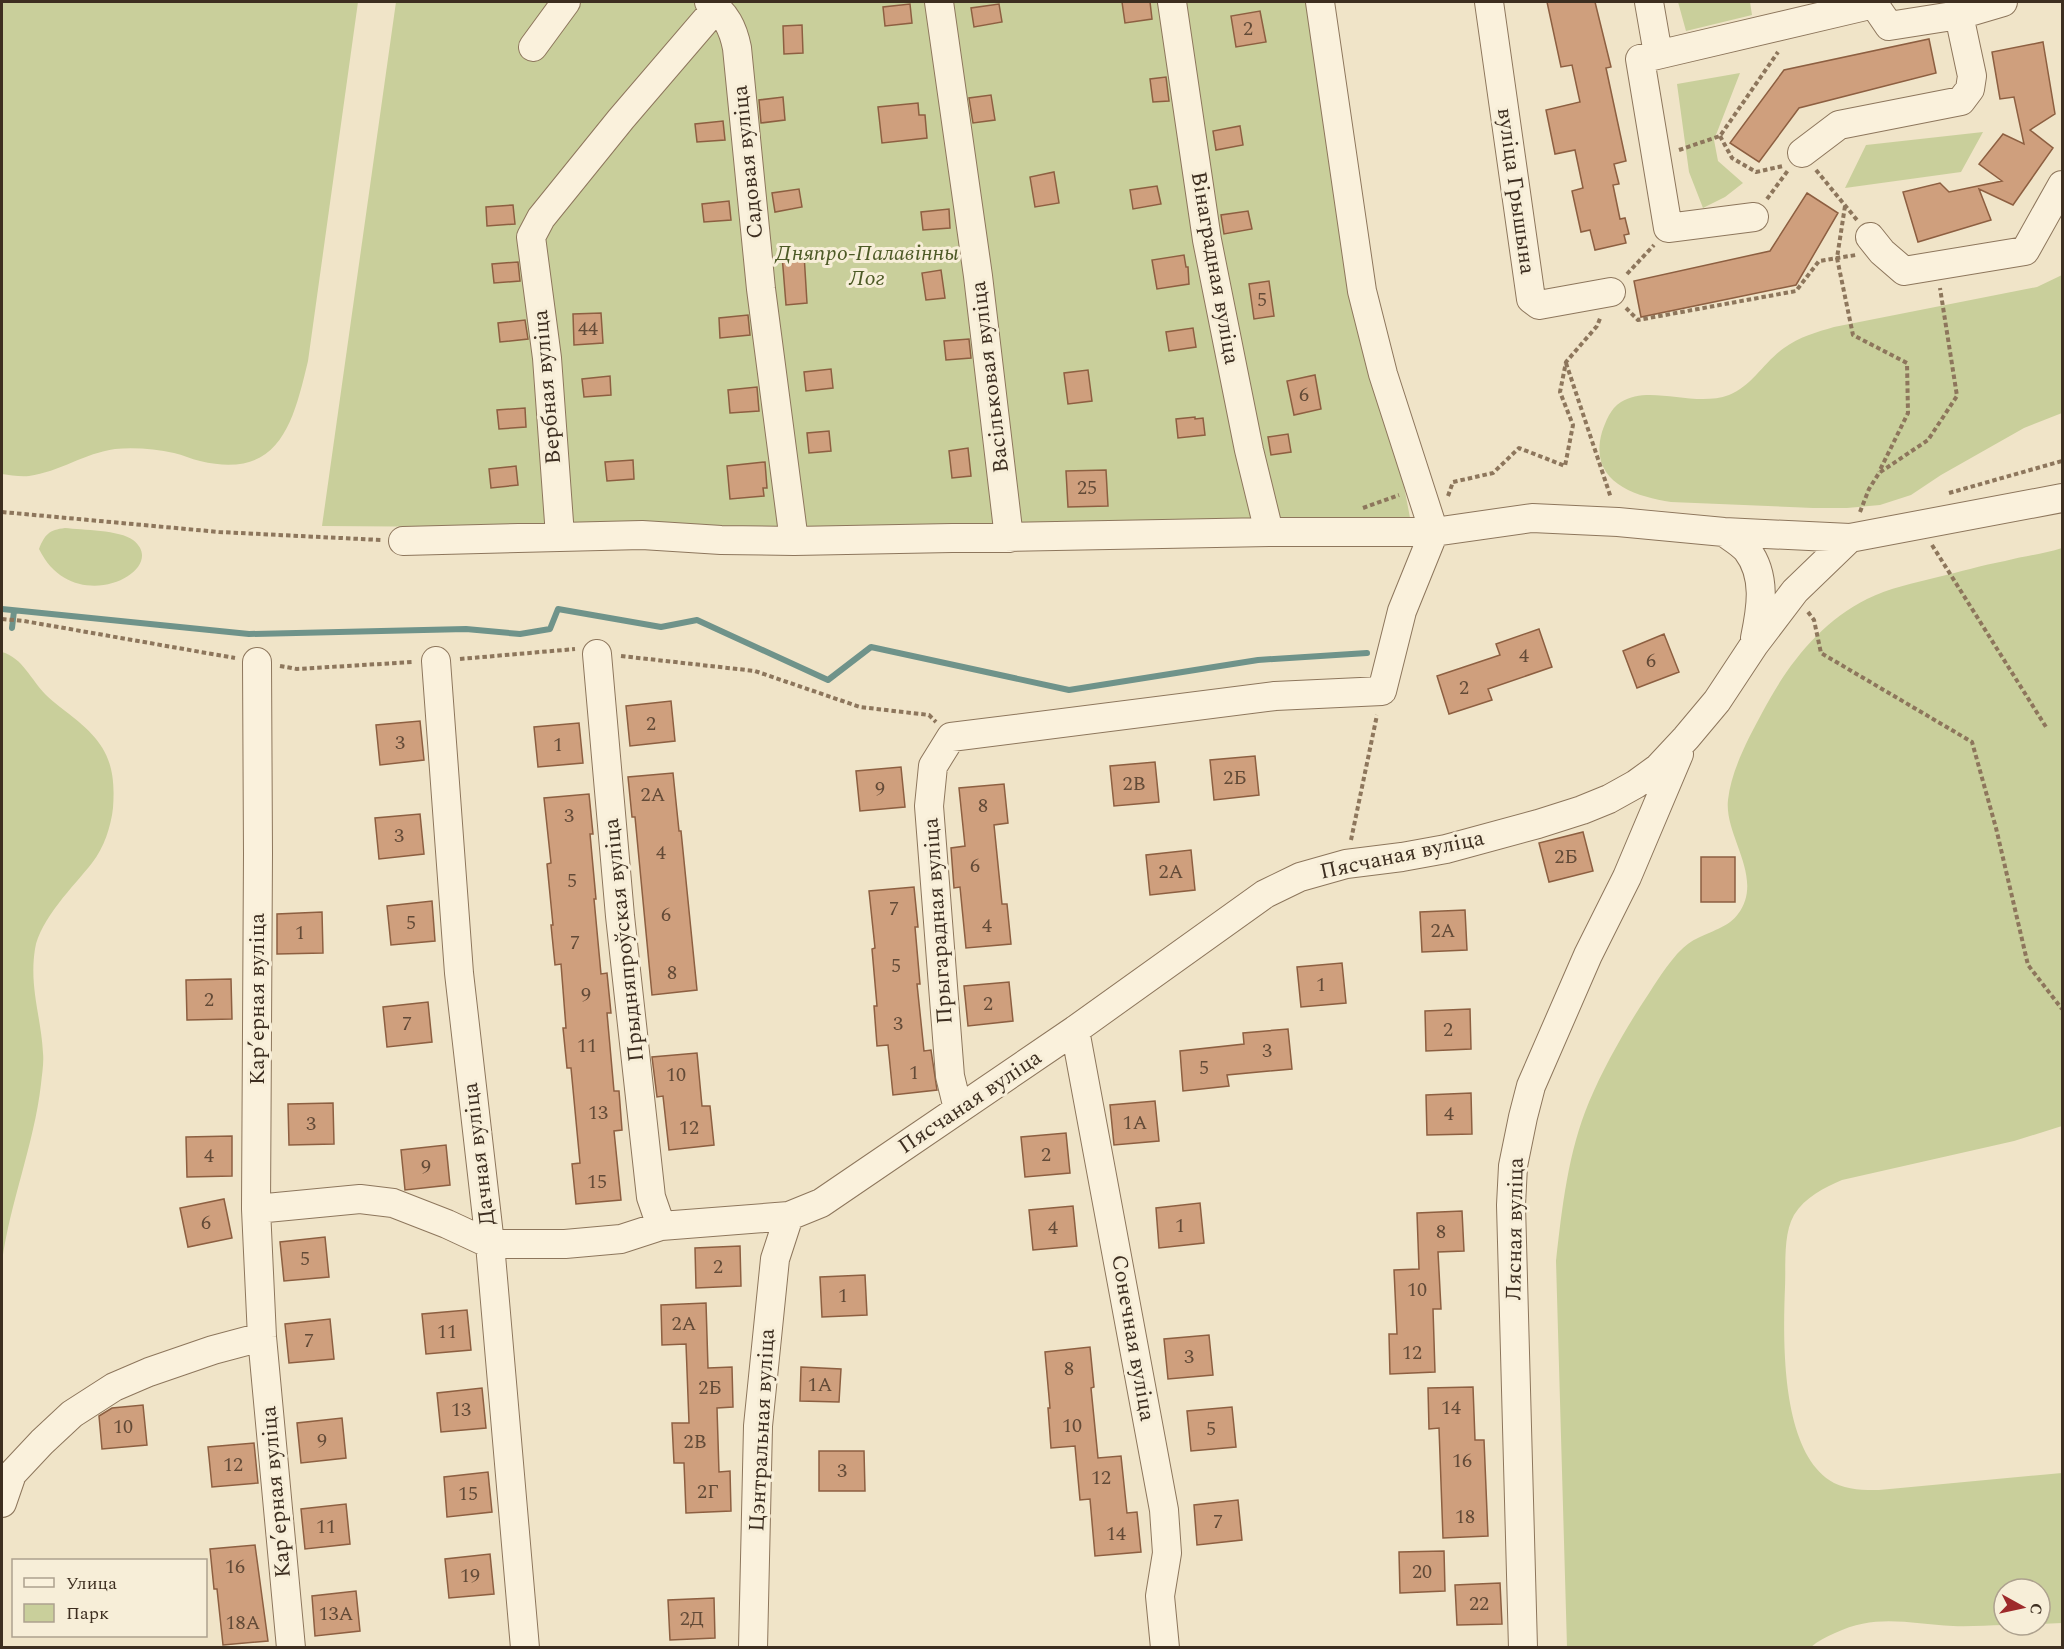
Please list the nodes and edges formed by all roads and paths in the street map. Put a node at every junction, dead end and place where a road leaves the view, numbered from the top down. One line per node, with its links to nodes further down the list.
1 (566, 2): 11 (street)
2 (939, 2): 37 (street, Васільковая вуліца)
3 (1172, 2): 33 (street, Вінаградная вуліца)
4 (1320, 2): 27 (street)
5 (1488, 2): 22 (street, вуліца Грышына)
6 (1649, 2): 12 (street)
7 (2003, 2): 9 (street)
8 (721, 6): 36 (street, Вербная вуліца); 40 (street, Садовая вуліца)
9 (1959, 15): 10 (street); 14 (street)
10 (1799, 20): 12 (street); 13 (path)
11 (533, 47)
12 (1658, 54): 15 (street)
13 (1720, 136): 15 (path); 18 (path)
14 (1802, 153): 17 (path)
15 (1657, 158): 19 (street)
16 (2062, 185): 20 (street)
17 (1845, 206): 20 (path); 21 (path)
18 (1754, 217): 19 (street)
19 (1668, 228): 22 (path)
20 (1876, 244): 21 (path)
21 (1837, 258): 22 (path); 25 (path)
22 (1611, 292): 24 (path)
23 (1942, 299): 25 (path)
24 (1566, 362): 26 (path); 28 (path)
25 (1879, 473): 38 (path)
26 (1453, 482): 27 (path); 34 (path)
27 (1419, 488): 30 (path); 34 (street)
28 (1608, 489)
29 (2062, 498): 32 (street)
30 (1354, 511)
31 (2, 512): 39 (path)
32 (1919, 525): 38 (street); 48 (path)
33 (1269, 532): 34 (street); 37 (street)
34 (1434, 532): 35 (street); 47 (street)
35 (1724, 532): 38 (street); 43 (street)
36 (560, 537): 39 (street); 40 (street)
37 (1009, 538): 40 (street)
38 (1850, 538): 41 (street, Пясчаная вуліца)
39 (403, 541)
40 (794, 541)
41 (1795, 591): 43 (street, Пясчаная вуліца); 52 (path)
42 (4, 619): 46 (path)
43 (1754, 645): 50 (street, Пясчаная вуліца)
44 (597, 654): 45 (path); 49 (path); 57 (street, Прыдняпроўская вуліца)
45 (436, 661): 46 (path); 58 (street, Дачная вуліца)
46 (257, 662): 55 (street, Карʼерная вуліца)
47 (1382, 691): 49 (street); 51 (path)
48 (2046, 727)
49 (951, 737): 54 (street, Прыгарадная вуліца)
50 (1686, 738): 51 (street, Пясчаная вуліца); 65 (street, Лясная вуліца)
51 (1346, 864): 53 (street, Пясчаная вуліца)
52 (2062, 1009)
53 (1075, 1030): 54 (street, Пясчаная вуліца); 64 (street, Сонечная вуліца)
54 (958, 1109): 56 (street, Пясчаная вуліца)
55 (256, 1209): 58 (street); 59 (street, Карʼерная вуліца)
56 (789, 1216): 57 (street, Пясчаная вуліца); 63 (street, Цэнтральная вуліца)
57 (661, 1226): 58 (street, Пясчаная вуліца)
58 (490, 1244): 62 (street, Дачная вуліца)
59 (262, 1337): 60 (street); 61 (street, Карʼерная вуліца)
60 (2, 1503)
61 (291, 1647)
62 (525, 1647)
63 (753, 1647)
64 (1165, 1647)
65 (1523, 1647)

